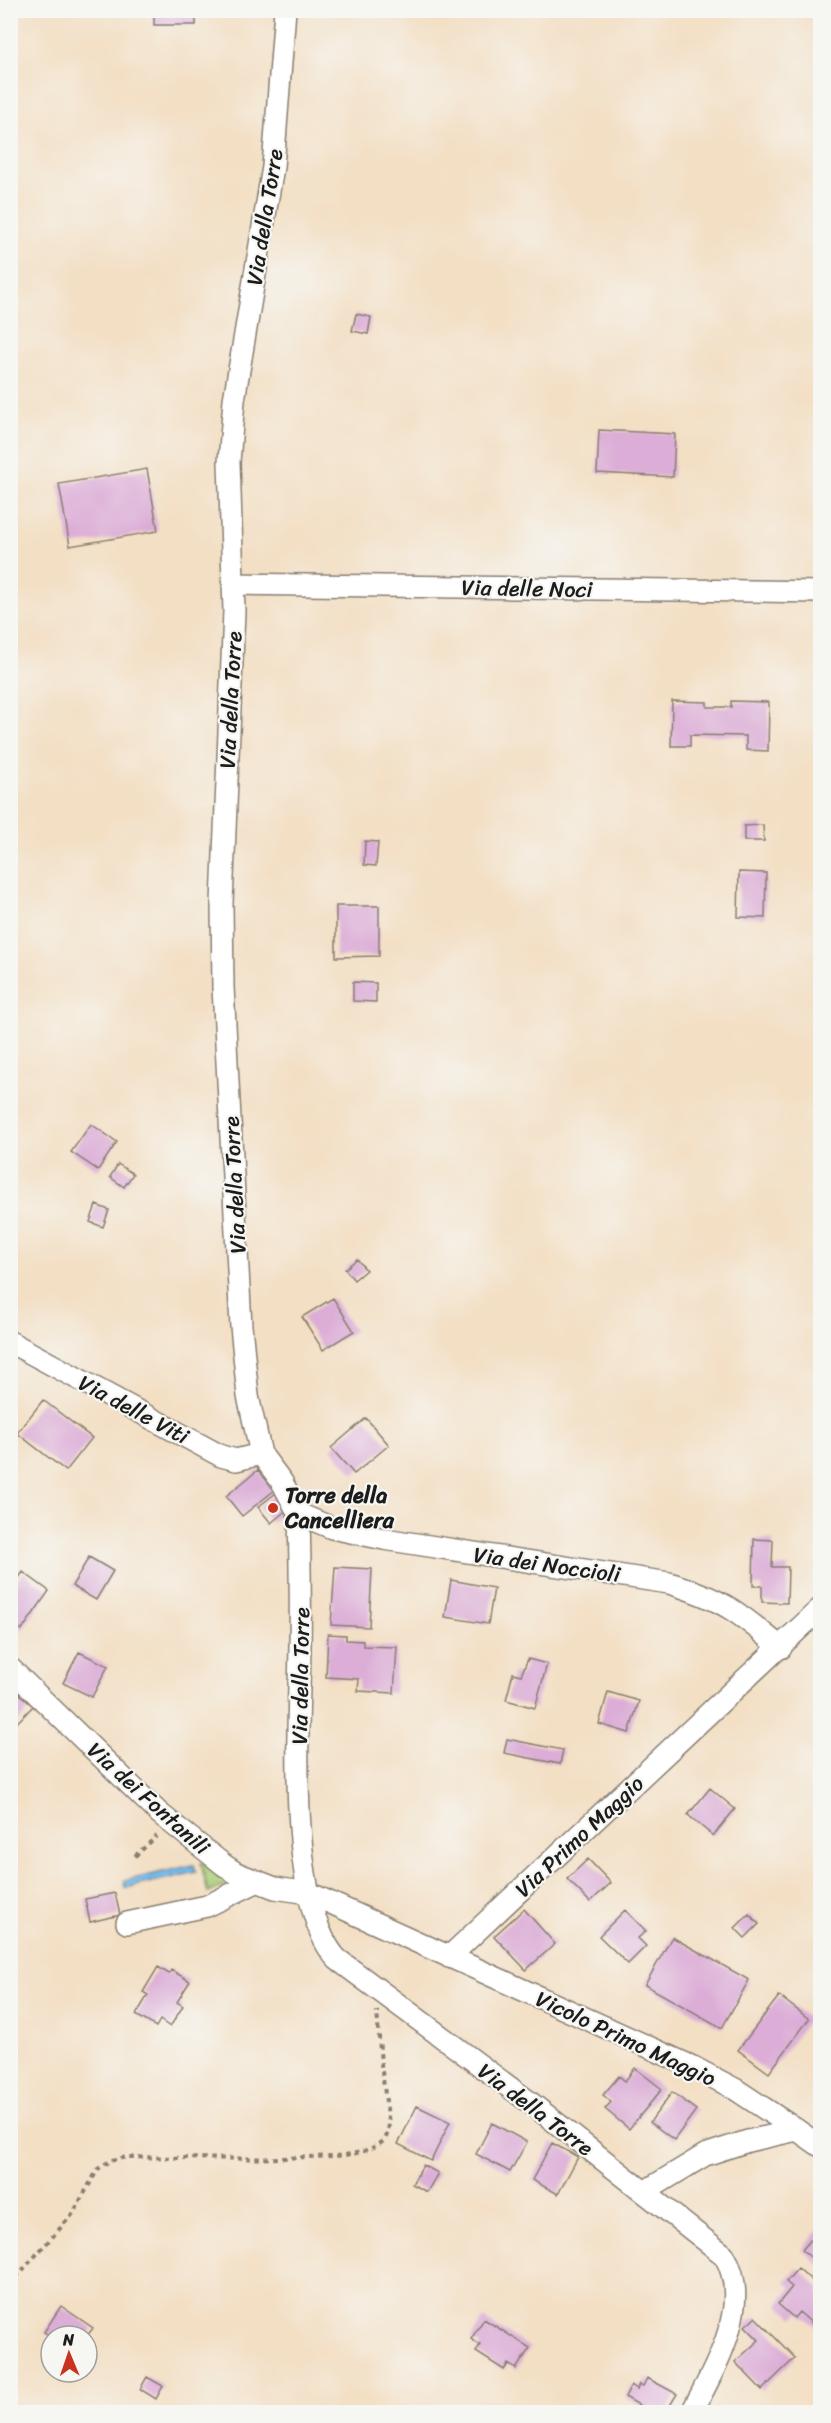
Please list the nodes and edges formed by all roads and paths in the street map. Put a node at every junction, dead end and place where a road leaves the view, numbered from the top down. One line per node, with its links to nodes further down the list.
1 (285, 10): 2 (street, Via della Torre)
2 (232, 584): 3 (street, Via delle Noci); 5 (street, Via della Torre)
3 (820, 592)
4 (10, 1342): 5 (street, Via delle Viti)
5 (261, 1454): 6 (street, Via della Torre)
6 (300, 1514): 8 (street, Via dei Noccioli); 13 (street, Via della Torre)
7 (820, 1609): 8 (street, Via Primo Maggio)
8 (781, 1648): 15 (street, Via Primo Maggio)
9 (10, 1668): 10 (street, Via dei Fontanili)
10 (172, 1823): 11 (path); 12 (street, Via dei Fontanili)
11 (135, 1856)
12 (258, 1881): 13 (street, Via dei Fontanili); 14 (street)
13 (309, 1893): 15 (street); 16 (street, Via della Torre)
14 (127, 1923)
15 (449, 1958): 17 (street, Vicolo Primo Maggio)
16 (375, 1988): 19 (street, Via della Torre); 20 (path)
17 (797, 2130): 18 (street, Vicolo Primo Maggio); 19 (street)
18 (820, 2146)
19 (644, 2192): 21 (street, Via della Torre)
20 (10, 2284)
21 (692, 2412)

